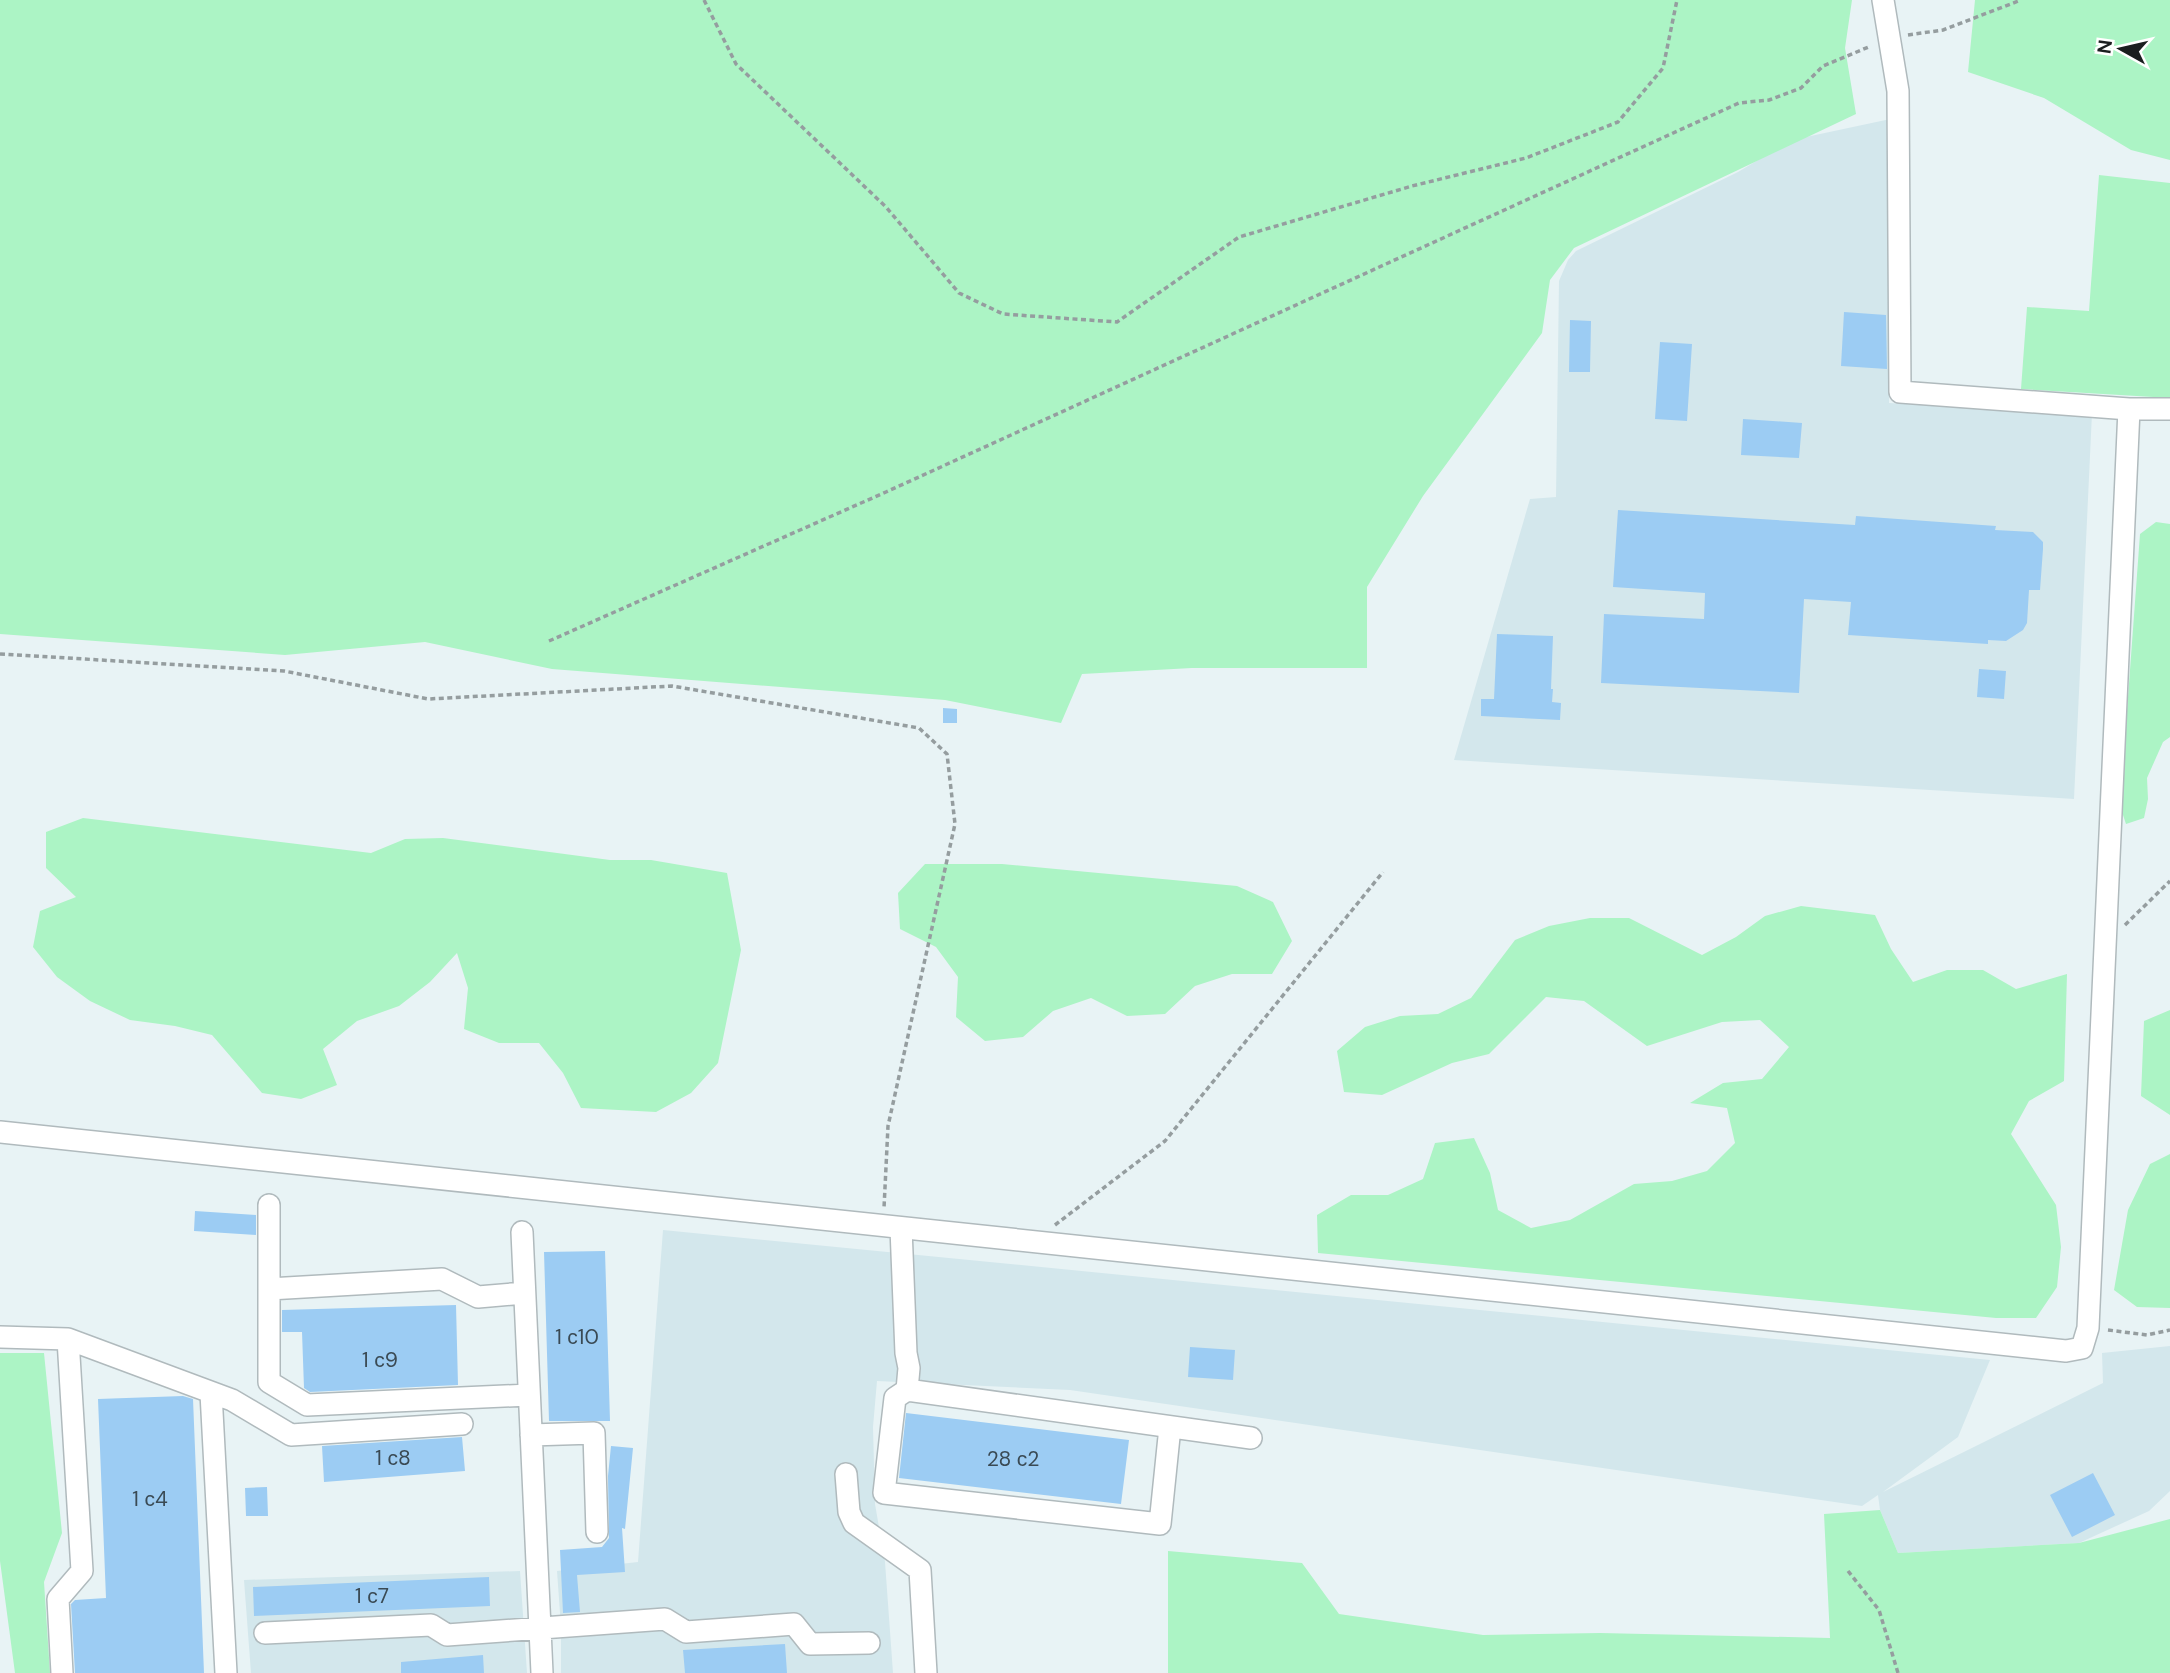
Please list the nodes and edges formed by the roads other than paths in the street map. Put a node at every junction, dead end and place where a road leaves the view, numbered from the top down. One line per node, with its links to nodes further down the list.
1 (1883, 0): 2 (lane)
2 (2129, 409): 3 (lane); 6 (lane)
3 (2170, 410)
4 (0, 1132): 6 (lane)
5 (270, 1205): 8 (lane)
6 (892, 1227): 12 (lane)
7 (522, 1232): 9 (lane)
8 (269, 1289): 9 (lane); 14 (lane)
9 (524, 1293): 14 (lane)
10 (0, 1337): 11 (lane)
11 (68, 1339): 13 (lane); 24 (lane)
12 (907, 1390): 16 (lane); 16 (lane)
13 (211, 1392): 15 (lane); 25 (lane)
14 (529, 1395): 17 (lane)
15 (462, 1424)
16 (1170, 1427): 18 (lane)
17 (531, 1435): 20 (lane); 21 (lane)
18 (1251, 1438)
19 (846, 1474): 27 (lane)
20 (597, 1532)
21 (540, 1629): 22 (lane); 23 (lane); 26 (lane)
22 (265, 1633)
23 (869, 1643)
24 (62, 1673)
25 (226, 1673)
26 (542, 1673)
27 (926, 1673)

